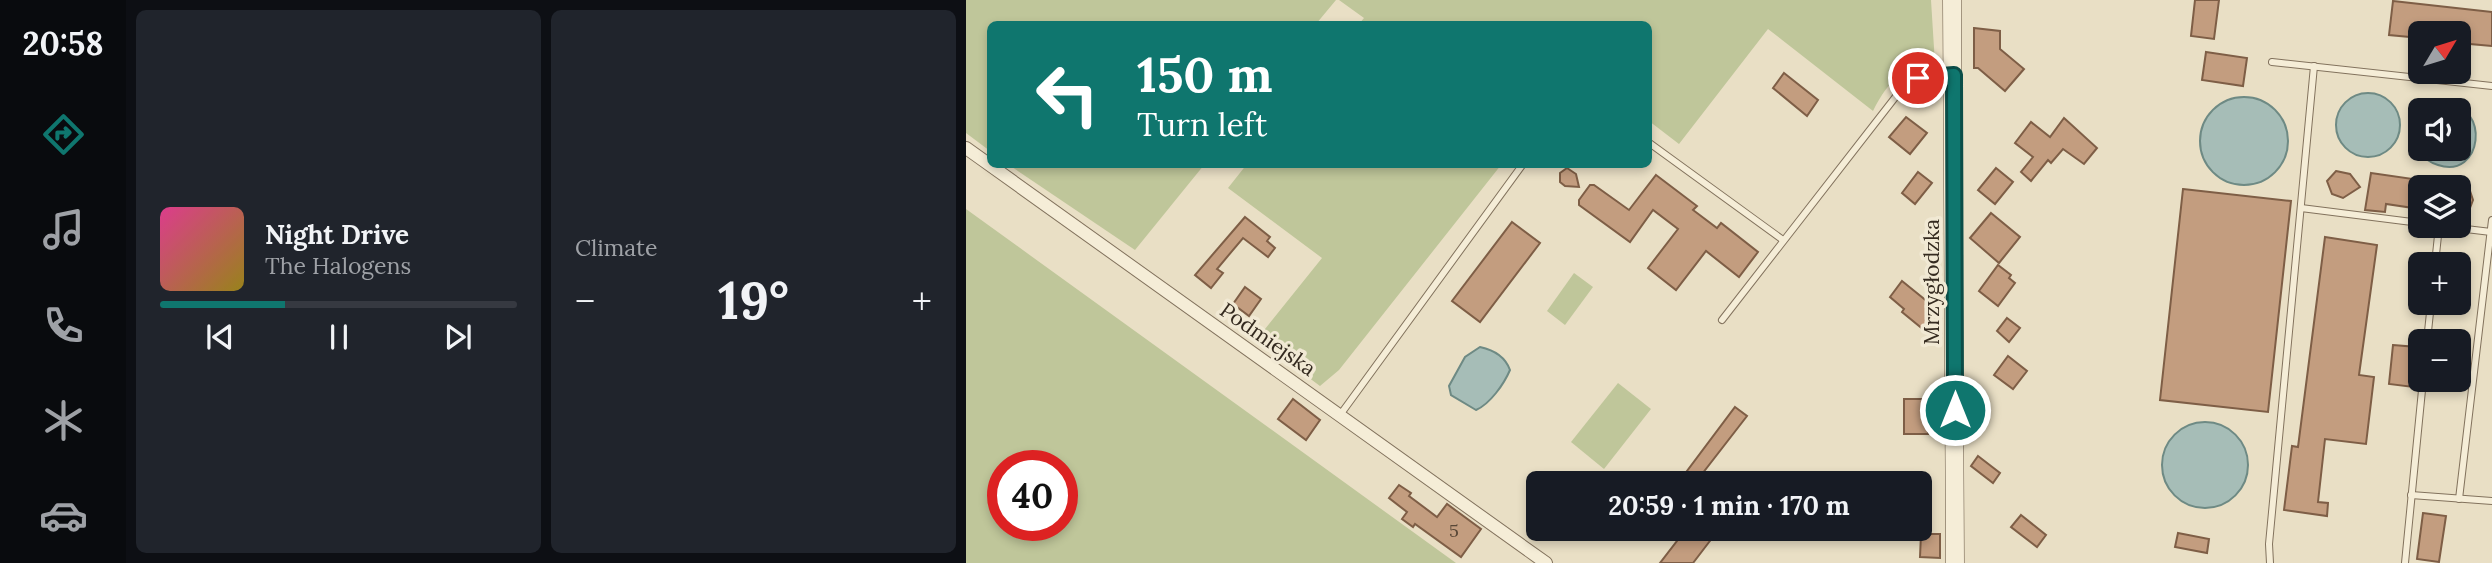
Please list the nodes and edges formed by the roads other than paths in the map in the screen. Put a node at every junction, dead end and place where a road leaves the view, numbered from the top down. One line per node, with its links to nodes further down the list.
1 (1952, 0): 4 (street, Mrzygłodzka)
2 (2272, 62): 3 (lane)
3 (2314, 66): 5 (lane); 11 (lane)
4 (1954, 75): 16 (lane); 25 (street, Mrzygłodzka)
5 (2492, 86)
6 (1652, 145): 16 (lane)
7 (966, 148): 8 (street, Podmiejska)
8 (987, 163)
9 (994, 168): 20 (street, Podmiejska)
10 (1520, 168): 20 (lane)
11 (2301, 208): 13 (lane); 26 (lane)
12 (2492, 220): 15 (lane)
13 (2408, 221)
14 (2471, 230): 15 (lane)
15 (2491, 232): 17 (lane)
16 (1783, 240): 18 (lane)
17 (2489, 276): 22 (lane)
18 (1722, 320)
19 (2422, 392): 21 (lane)
20 (1340, 415): 24 (street, Podmiejska)
21 (2411, 495): 22 (lane); 27 (lane)
22 (2459, 499): 23 (lane)
23 (2492, 501)
24 (1546, 563)
25 (1955, 563)
26 (2270, 563)
27 (2405, 563)

